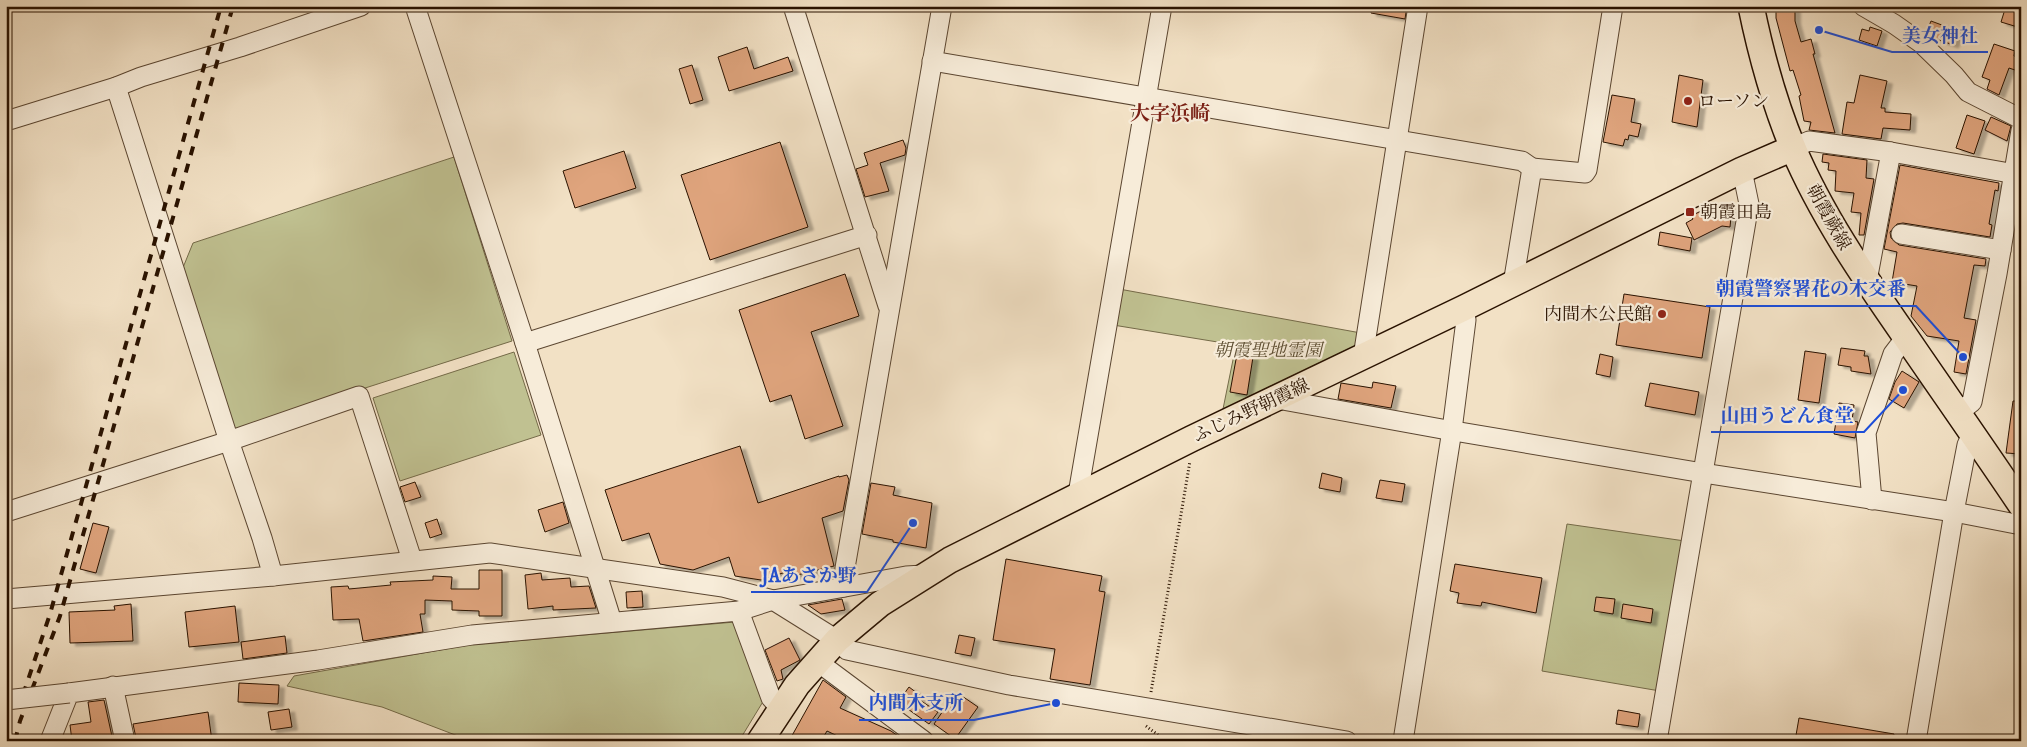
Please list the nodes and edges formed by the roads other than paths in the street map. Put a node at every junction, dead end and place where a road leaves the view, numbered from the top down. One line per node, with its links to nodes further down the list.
1 (361, 6): 11 (street)
2 (415, 6): 30 (street)
3 (793, 6): 22 (street)
4 (942, 6): 10 (street)
5 (1162, 6): 12 (street)
6 (1418, 6): 16 (street)
7 (1613, 6): 19 (street)
8 (1751, 6): 17 (main road, 朝霞蕨線)
9 (1863, 6): 13 (street)
10 (932, 61): 12 (street); 28 (street)
11 (116, 87): 14 (street); 36 (street)
12 (1146, 98): 16 (street); 39 (street)
13 (2021, 119)
14 (6, 121)
15 (2021, 130): 21 (street)
16 (1398, 140): 19 (street); 31 (street)
17 (1793, 148): 18 (street); 20 (main road, ふじみ野朝霞線); 25 (main road, 朝霞蕨線)
18 (1890, 152): 21 (street); 25 (street)
19 (1532, 168): 26 (street)
20 (1742, 170): 26 (main road, ふじみ野朝霞線); 37 (street)
21 (2017, 175): 24 (street)
22 (867, 234): 28 (street); 30 (street)
23 (1901, 234): 24 (street)
24 (2001, 250): 33 (street)
25 (1867, 281): 29 (main road, 朝霞蕨線)
26 (1513, 284): 27 (main road, ふじみ野朝霞線)
27 (1464, 308): 31 (main road, ふじみ野朝霞線); 34 (street)
28 (889, 309): 48 (street)
29 (1906, 337): 33 (main road, 朝霞蕨線); 40 (street)
30 (525, 343): 45 (street)
31 (1362, 357): 32 (main road, ふじみ野朝霞線)
32 (1277, 398): 34 (street); 39 (main road, ふじみ野朝霞線)
33 (1958, 414): 35 (main road, 朝霞蕨線)
34 (1452, 430): 37 (street); 65 (street)
35 (1972, 434): 38 (main road, 朝霞蕨線); 42 (street)
36 (229, 441): 41 (street); 44 (street); 47 (street)
37 (1703, 473): 40 (street); 66 (street)
38 (2017, 490)
39 (1078, 494): 46 (main road, ふじみ野朝霞線)
40 (1872, 500): 42 (street)
41 (6, 512)
42 (1954, 512): 43 (street); 67 (street)
43 (2021, 526)
44 (412, 560): 45 (street); 47 (street)
45 (595, 569): 50 (street); 52 (street)
46 (924, 575): 48 (street); 53 (main road, ふじみ野朝霞線)
47 (273, 576): 49 (street)
48 (844, 587): 50 (street)
49 (6, 599)
50 (772, 600): 51 (street); 53 (street)
51 (738, 611): 52 (street); 58 (street)
52 (612, 622): 55 (street)
53 (837, 640): 54 (main road, ふじみ野朝霞線); 59 (street)
54 (819, 659): 58 (main road, ふじみ野朝霞線); 63 (street)
55 (113, 686): 56 (street); 61 (street)
56 (69, 693): 57 (street, bridge); 60 (street)
57 (6, 700)
58 (780, 708): 62 (main road, ふじみ野朝霞線)
59 (1265, 734): 64 (street)
60 (50, 741)
61 (125, 741)
62 (760, 741)
63 (924, 741)
64 (1347, 741)
65 (1403, 741)
66 (1657, 741)
67 (1916, 741)

